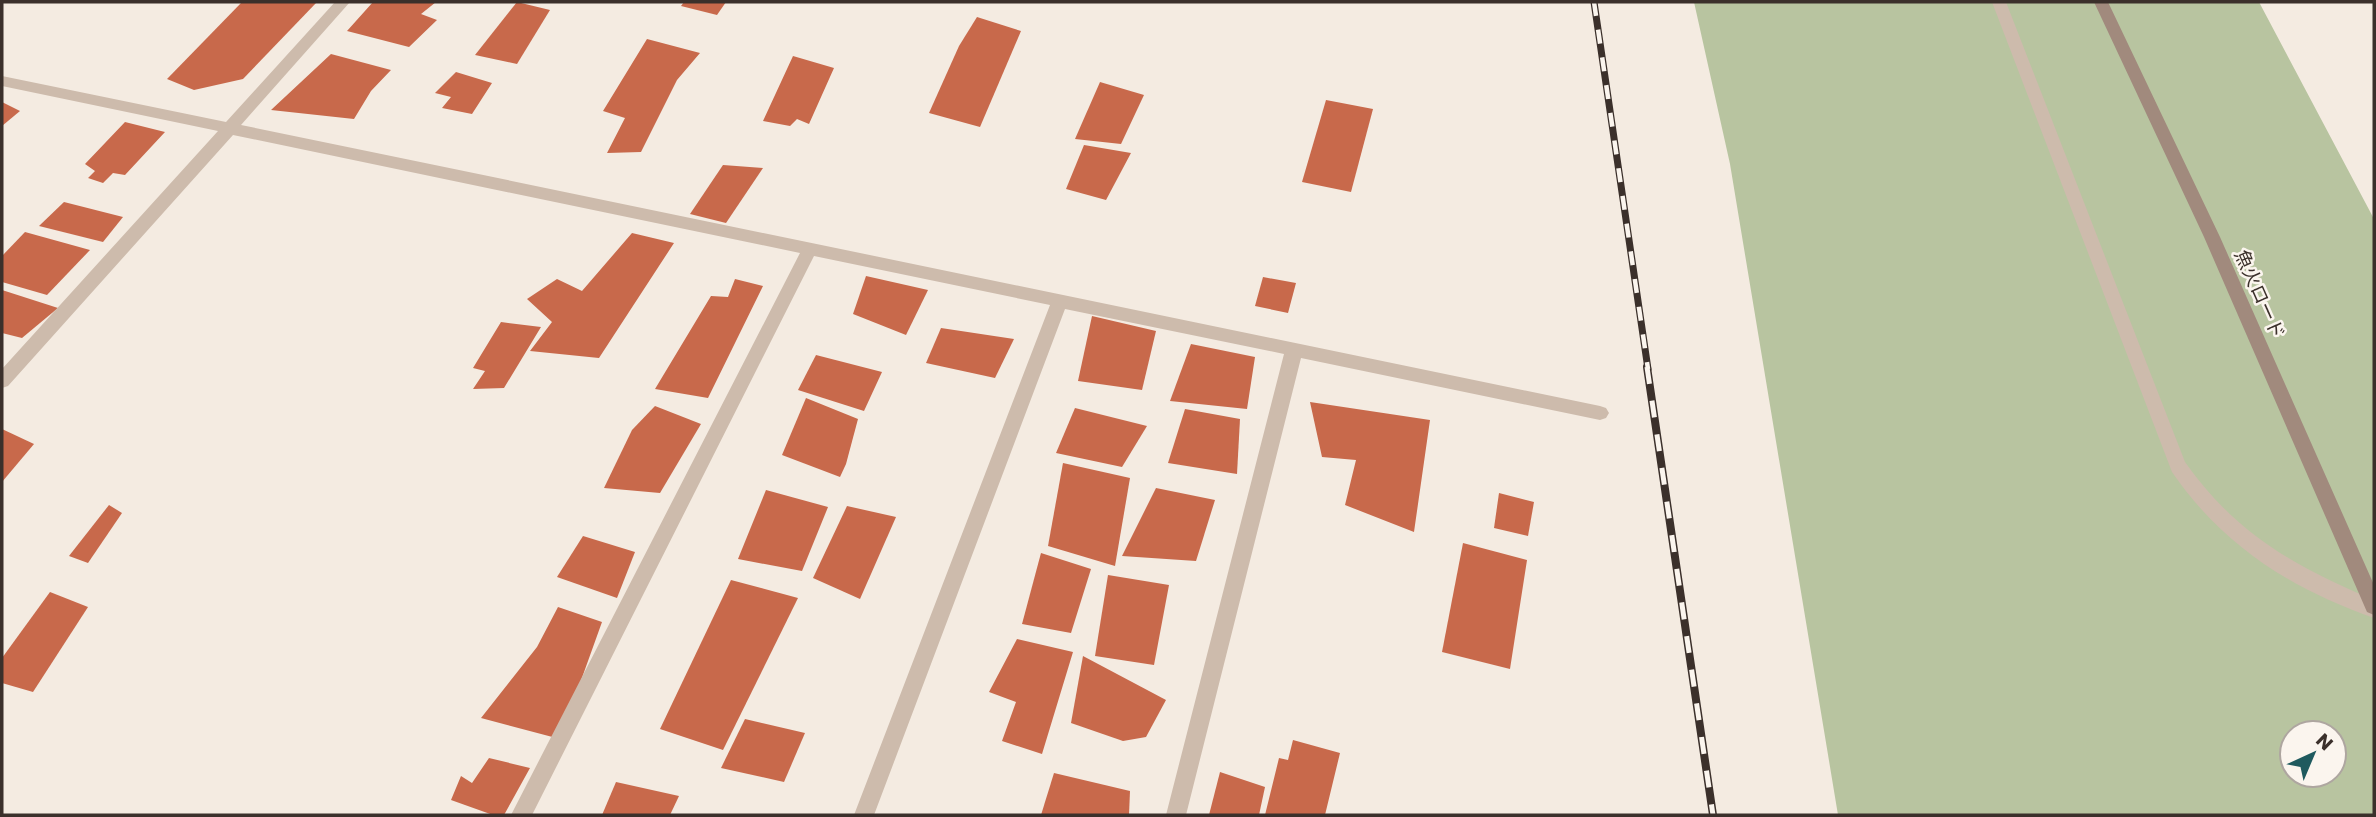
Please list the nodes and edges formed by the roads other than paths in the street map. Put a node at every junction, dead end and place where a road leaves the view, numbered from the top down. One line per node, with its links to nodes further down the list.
1 (342, 2): 5 (street)
2 (1999, 2): 11 (street)
3 (2101, 2): 11 (street, 魚火ロード)
4 (2, 81): 5 (street)
5 (227, 130): 6 (street); 9 (street)
6 (810, 249): 7 (street); 12 (street)
7 (1060, 302): 8 (street); 13 (street)
8 (1294, 350): 10 (street); 14 (street)
9 (2, 381)
10 (1600, 413)
11 (2374, 607)
12 (521, 815)
13 (864, 815)
14 (1176, 815)

